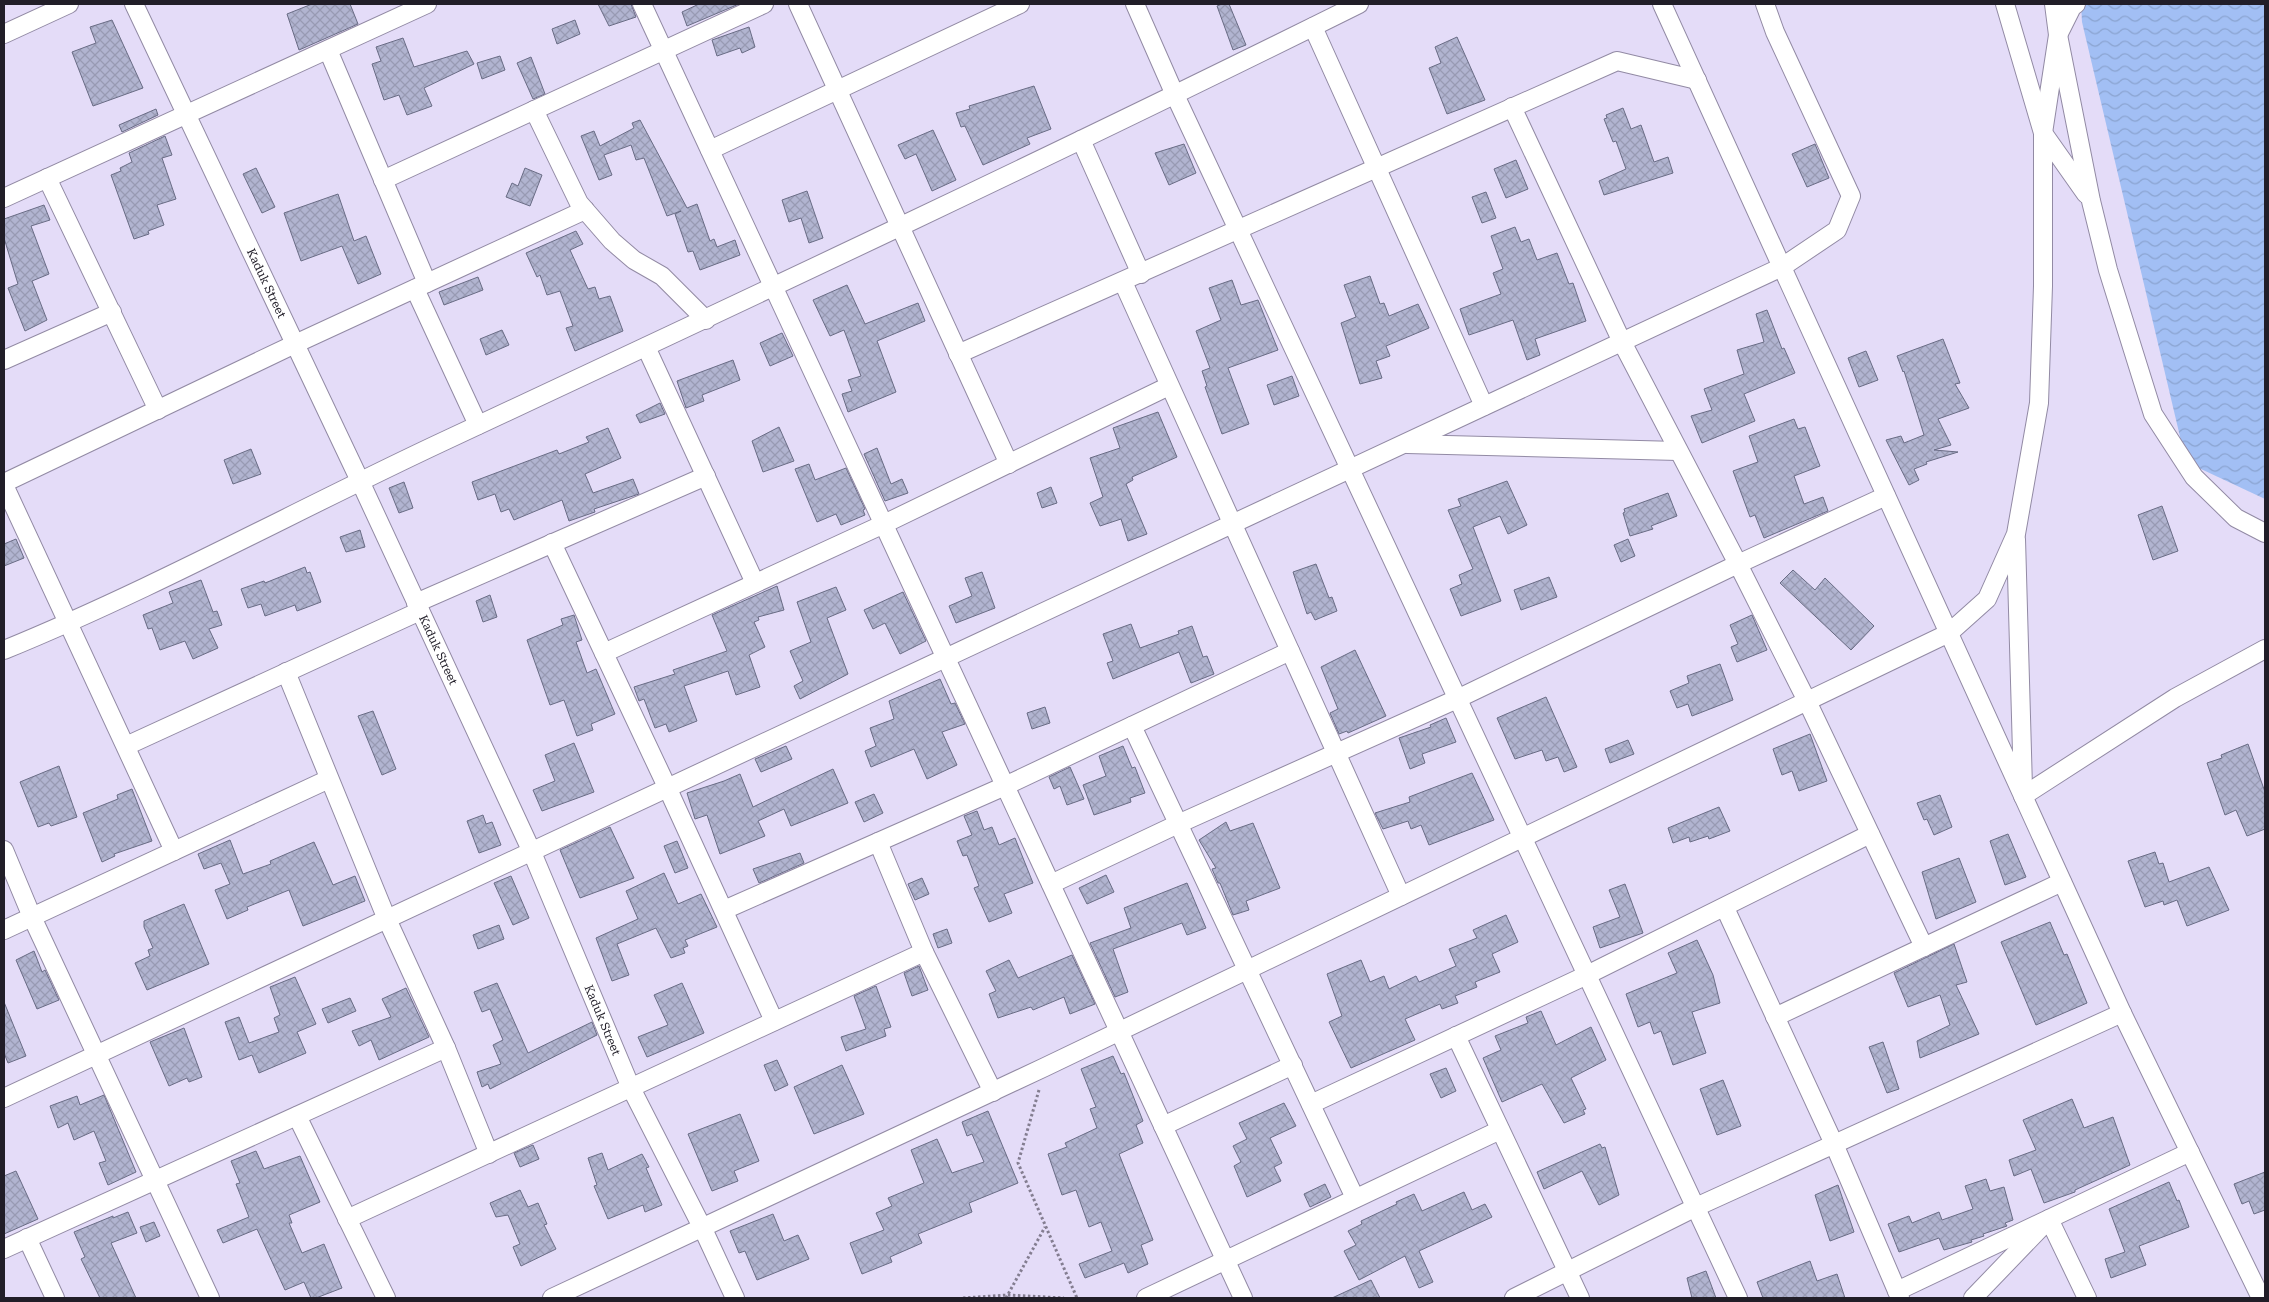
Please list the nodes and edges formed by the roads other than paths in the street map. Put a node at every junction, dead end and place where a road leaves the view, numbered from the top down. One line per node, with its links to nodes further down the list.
1 (68, 4): 19 (street)
2 (134, 4): 29 (street, Kaduk Street)
3 (427, 4): 22 (street)
4 (642, 4): 23 (street)
5 (764, 4): 23 (street)
6 (798, 4): 25 (street)
7 (1020, 4): 17 (street)
8 (1135, 4): 26 (street)
9 (1327, 4): 18 (street)
10 (1359, 4): 18 (street)
11 (1662, 4): 24 (street)
12 (1765, 4): 41 (street)
13 (1991, 4): 20 (street)
14 (2005, 4): 20 (street)
15 (2054, 4): 21 (street)
16 (2076, 4): 21 (street)
17 (989, 10): 25 (street)
18 (1317, 25): 26 (street); 33 (street)
19 (4, 34)
20 (2014, 34): 30 (street)
21 (2058, 35): 30 (street); 37 (street)
22 (328, 50): 29 (street); 35 (street)
23 (663, 51): 28 (street); 32 (street)
24 (1697, 80): 27 (street); 41 (street)
25 (837, 89): 32 (street); 39 (street)
26 (1175, 95): 31 (street); 40 (street)
27 (1512, 107): 33 (street); 48 (street)
28 (534, 110): 35 (street); 38 (street)
29 (186, 114): 34 (street); 49 (street, Kaduk Street)
30 (2043, 133): 37 (street); 68 (street)
31 (1081, 140): 39 (street); 42 (street)
32 (710, 150): 45 (street)
33 (1376, 167): 40 (street); 54 (street)
34 (47, 178): 36 (street); 46 (street)
35 (383, 180): 44 (street)
36 (4, 198)
37 (2091, 201): 67 (street)
38 (585, 210): 44 (street); 47 (street)
39 (900, 227): 45 (street); 51 (street)
40 (1238, 229): 42 (street); 60 (street)
41 (1782, 267): 48 (street); 64 (street)
42 (1141, 274): 43 (street)
43 (1122, 282): 51 (street); 53 (street)
44 (421, 286): 49 (street); 56 (street)
45 (774, 287): 47 (street); 65 (street)
46 (112, 312): 52 (street); 55 (street)
47 (706, 320): 50 (street)
48 (1622, 342): 54 (street); 58 (street)
49 (296, 344): 55 (street); 62 (street, Kaduk Street)
50 (646, 347): 56 (street); 61 (street)
51 (958, 354): 59 (street)
52 (4, 360)
53 (1170, 386): 59 (street); 66 (street)
54 (1484, 406): 57 (street)
55 (158, 410): 63 (street)
56 (478, 425): 62 (street)
57 (1404, 444): 58 (street); 60 (street)
58 (1678, 451): 70 (street)
59 (1009, 464): 65 (street)
60 (1350, 469): 66 (street); 81 (street)
61 (706, 476): 69 (street); 71 (street)
62 (360, 481): 72 (street, Kaduk Street); 73 (street)
63 (4, 484): 73 (street)
64 (1886, 496): 70 (street); 74 (street)
65 (884, 524): 71 (street); 79 (street)
66 (1232, 524): 77 (street); 79 (street)
67 (2265, 533)
68 (2016, 534): 74 (street); 89 (street)
69 (552, 543): 72 (street); 78 (street)
70 (1738, 564): 81 (street); 82 (street)
71 (755, 583): 78 (street)
72 (418, 607): 80 (street); 95 (street, Kaduk Street)
73 (70, 623): 76 (street); 84 (street)
74 (1949, 633): 82 (street); 89 (street)
75 (2265, 649): 89 (street)
76 (4, 650)
77 (1290, 652): 83 (street); 85 (street)
78 (604, 653): 88 (street)
79 (945, 657): 87 (street); 88 (street)
80 (286, 672): 84 (street); 86 (street)
81 (1457, 699): 85 (street); 92 (street)
82 (1807, 701): 91 (street); 92 (street)
83 (1132, 726): 87 (street); 90 (street)
84 (126, 746): 96 (street)
85 (1336, 753): 90 (street); 99 (street)
86 (329, 779): 96 (street); 103 (street)
87 (1005, 786): 93 (street); 98 (street)
88 (667, 787): 95 (street); 101 (street)
89 (2023, 796): 97 (street)
90 (1178, 824): 98 (street); 107 (street)
91 (1870, 834): 100 (street); 105 (street)
92 (1522, 838): 99 (street); 108 (street)
93 (878, 842): 101 (street); 106 (street)
94 (4, 850): 102 (street)
95 (531, 850): 103 (street); 117 (street, Kaduk Street)
96 (174, 851): 102 (street)
97 (2062, 882): 105 (street); 109 (street)
98 (1051, 884): 112 (street)
99 (1401, 896): 107 (street)
100 (1724, 908): 108 (street); 110 (street)
101 (724, 910): 111 (street)
102 (32, 917): 104 (street); 115 (street)
103 (386, 918): 114 (street); 115 (street)
104 (4, 930)
105 (1924, 947): 110 (street)
106 (924, 952): 111 (street); 118 (street)
107 (1247, 970): 112 (street); 116 (street)
108 (1587, 975): 113 (street); 129 (street)
109 (2122, 1013): 124 (street); 125 (street)
110 (1775, 1017): 124 (street)
111 (774, 1022): 117 (street)
112 (1120, 1032): 118 (street); 122 (street)
113 (1456, 1036): 120 (street); 123 (street)
114 (446, 1048): 121 (street); 126 (street)
115 (96, 1054): 119 (street); 127 (street)
116 (1292, 1065): 120 (street); 122 (street)
117 (631, 1088): 126 (street); 132 (street, Kaduk Street)
118 (993, 1092): 132 (street)
119 (4, 1098)
120 (1311, 1104): 128 (street)
121 (297, 1116): 127 (street); 131 (street)
122 (1163, 1126): 135 (street)
123 (1500, 1130): 128 (street); 136 (street)
124 (1834, 1144): 129 (street); 137 (street)
125 (2190, 1152): 130 (street); 150 (street)
126 (489, 1154): 131 (street)
127 (155, 1180): 133 (street); 139 (street)
128 (1355, 1198): 135 (street)
129 (1696, 1207): 136 (street); 147 (street)
130 (2049, 1219): 137 (street); 148 (street); 149 (street)
131 (347, 1220): 140 (street)
132 (703, 1229): 141 (street); 142 (street, Kaduk Street)
133 (27, 1238): 134 (street); 138 (street)
134 (4, 1249)
135 (1226, 1260): 143 (street); 144 (street)
136 (1568, 1273): 145 (street); 146 (street)
137 (1899, 1294)
138 (55, 1298)
139 (210, 1298)
140 (386, 1298)
141 (552, 1298)
142 (735, 1298)
143 (1146, 1298)
144 (1243, 1298)
145 (1514, 1298)
146 (1580, 1298)
147 (1738, 1298)
148 (1973, 1298)
149 (2087, 1298)
150 (2261, 1298)

